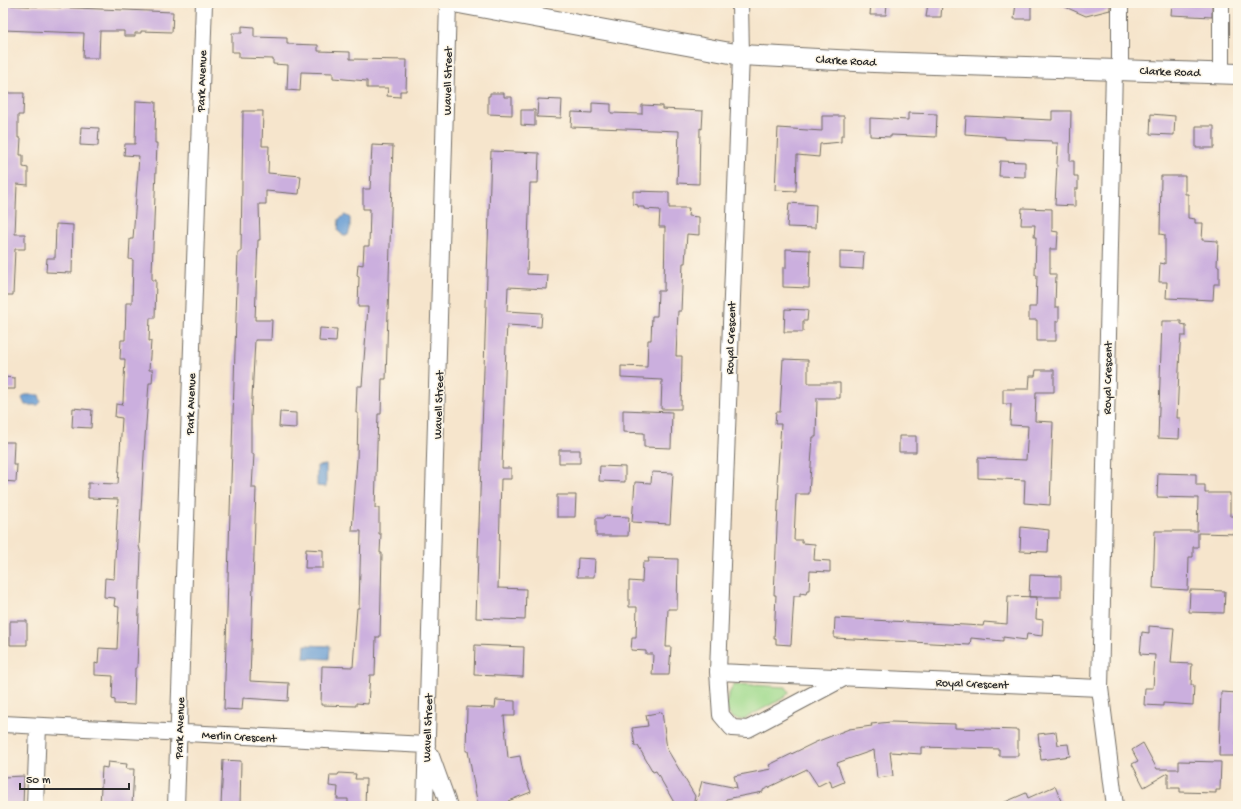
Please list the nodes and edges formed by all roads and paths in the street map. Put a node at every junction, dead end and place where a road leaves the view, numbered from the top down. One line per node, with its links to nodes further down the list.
1 (204, 3): 15 (street, Park Avenue)
2 (448, 3): 16 (street, Wavell Street)
3 (459, 3): 7 (main road, Clarke Road)
4 (740, 3): 7 (street, Royal Crescent)
5 (1120, 3): 8 (street, Royal Crescent)
6 (1221, 3): 9 (street)
7 (741, 55): 8 (main road, Clarke Road); 10 (street, Royal Crescent)
8 (1117, 69): 9 (main road, Clarke Road); 12 (street, Royal Crescent)
9 (1229, 74)
10 (718, 672): 11 (street, Royal Crescent); 11 (street, Royal Crescent)
11 (844, 678): 12 (street, Royal Crescent)
12 (1100, 688): 21 (street, Royal Crescent)
13 (3, 724): 14 (street, Merlin Crescent)
14 (38, 726): 15 (street, Merlin Crescent); 17 (street)
15 (179, 733): 16 (street, Merlin Crescent); 18 (street, Park Avenue)
16 (427, 745): 19 (street, Wavell Street); 20 (street)
17 (35, 806)
18 (176, 806)
19 (425, 806)
20 (449, 806)
21 (1115, 806)

